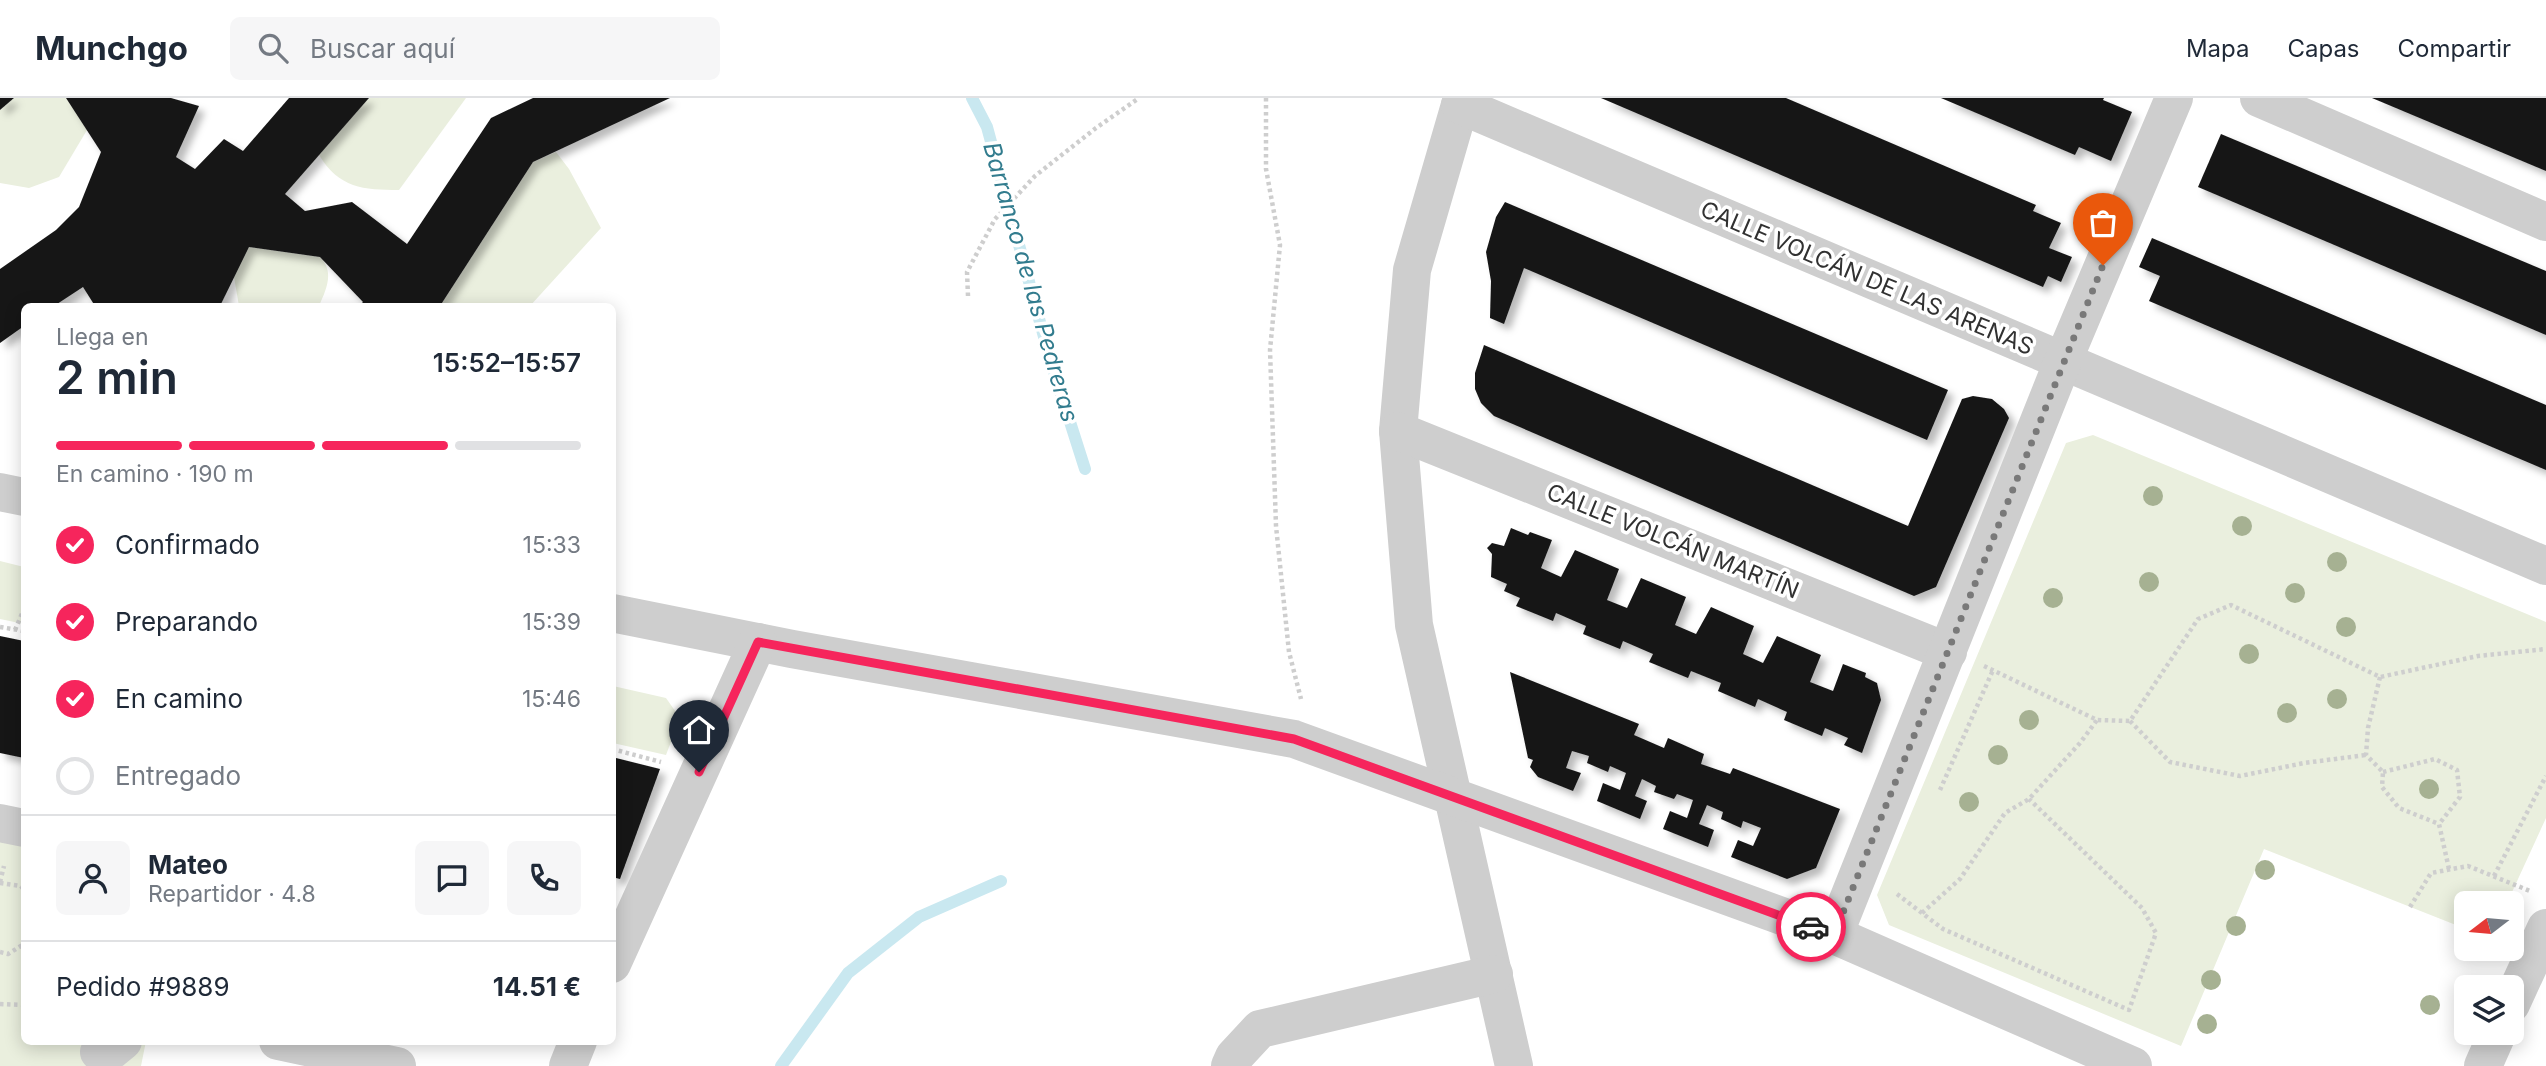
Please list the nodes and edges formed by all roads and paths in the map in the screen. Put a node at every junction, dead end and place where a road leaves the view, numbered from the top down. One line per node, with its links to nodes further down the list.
1 (1139, 98): 7 (path)
2 (1266, 98): 24 (path)
3 (2174, 98): 8 (street)
4 (2259, 98): 6 (street)
5 (1461, 102): 8 (street, CALLE VOLCÁN DE LAS ARENAS); 9 (street)
6 (2546, 222)
7 (968, 296)
8 (2063, 361): 12 (street, CALLE VOLCÁN DE LAS ARENAS); 20 (street)
9 (1398, 430): 20 (street, CALLE VOLCÁN MARTÍN); 28 (street)
10 (0, 492): 11 (street)
11 (21, 496)
12 (2546, 566)
13 (616, 615): 18 (street)
14 (21, 616): 16 (path)
15 (0, 627): 16 (path)
16 (15, 629): 17 (path)
17 (21, 630)
18 (758, 642): 24 (street); 43 (street)
19 (2546, 649): 21 (path)
20 (1948, 652): 22 (path); 41 (street)
21 (2380, 677): 23 (path); 25 (path)
22 (2096, 720): 23 (path); 29 (path)
23 (2130, 721): 25 (path)
24 (1315, 747): 28 (street)
25 (2366, 755): 26 (path)
26 (2383, 772): 31 (path); 31 (path)
27 (2546, 776): 34 (path)
28 (1455, 799): 41 (street); 45 (street)
29 (2029, 799): 40 (path); 40 (path)
30 (0, 823): 32 (street)
31 (2439, 824): 33 (path)
32 (21, 827)
33 (2449, 869): 34 (path); 38 (path)
34 (2494, 876): 39 (path)
35 (0, 883): 36 (path)
36 (21, 886)
37 (1897, 894): 40 (path)
38 (2410, 906)
39 (2541, 911): 46 (street)
40 (1922, 913)
41 (1834, 935): 56 (street)
42 (21, 946): 44 (path)
43 (616, 949)
44 (0, 953)
45 (1494, 974): 54 (street); 55 (street)
46 (2520, 975)
47 (0, 1004): 48 (path)
48 (21, 1005)
49 (297, 1045): 52 (street)
50 (576, 1045): 53 (street)
51 (2492, 1045): 57 (street)
52 (397, 1066)
53 (568, 1066)
54 (1230, 1066)
55 (1514, 1066)
56 (2133, 1066)
57 (2483, 1066)

